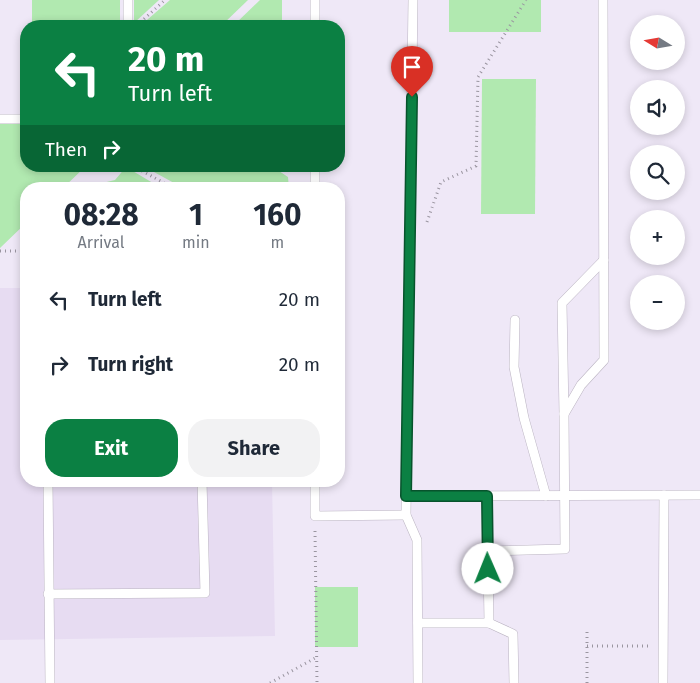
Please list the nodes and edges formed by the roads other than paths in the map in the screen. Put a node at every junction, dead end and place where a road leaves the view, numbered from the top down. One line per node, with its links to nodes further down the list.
1 (128, 0): 5 (lane)
2 (315, 0): 6 (lane)
3 (413, 0): 18 (lane)
4 (603, 0): 9 (lane)
5 (128, 20)
6 (315, 20)
7 (0, 118): 8 (lane)
8 (20, 118)
9 (604, 260): 11 (lane); 11 (lane)
10 (515, 320): 20 (lane)
11 (564, 414): 15 (lane)
12 (48, 487): 23 (lane)
13 (202, 487): 23 (lane)
14 (315, 487): 21 (lane)
15 (564, 495): 16 (lane); 20 (lane); 22 (lane)
16 (664, 495): 17 (lane); 29 (lane)
17 (700, 495)
18 (406, 496): 19 (lane); 21 (lane)
19 (487, 496): 20 (lane); 22 (lane)
20 (546, 496)
21 (406, 515): 24 (lane)
22 (488, 550): 25 (lane)
23 (48, 594): 26 (lane)
24 (418, 623): 25 (lane); 27 (lane)
25 (489, 623): 28 (lane)
26 (50, 683)
27 (418, 683)
28 (514, 683)
29 (663, 683)

